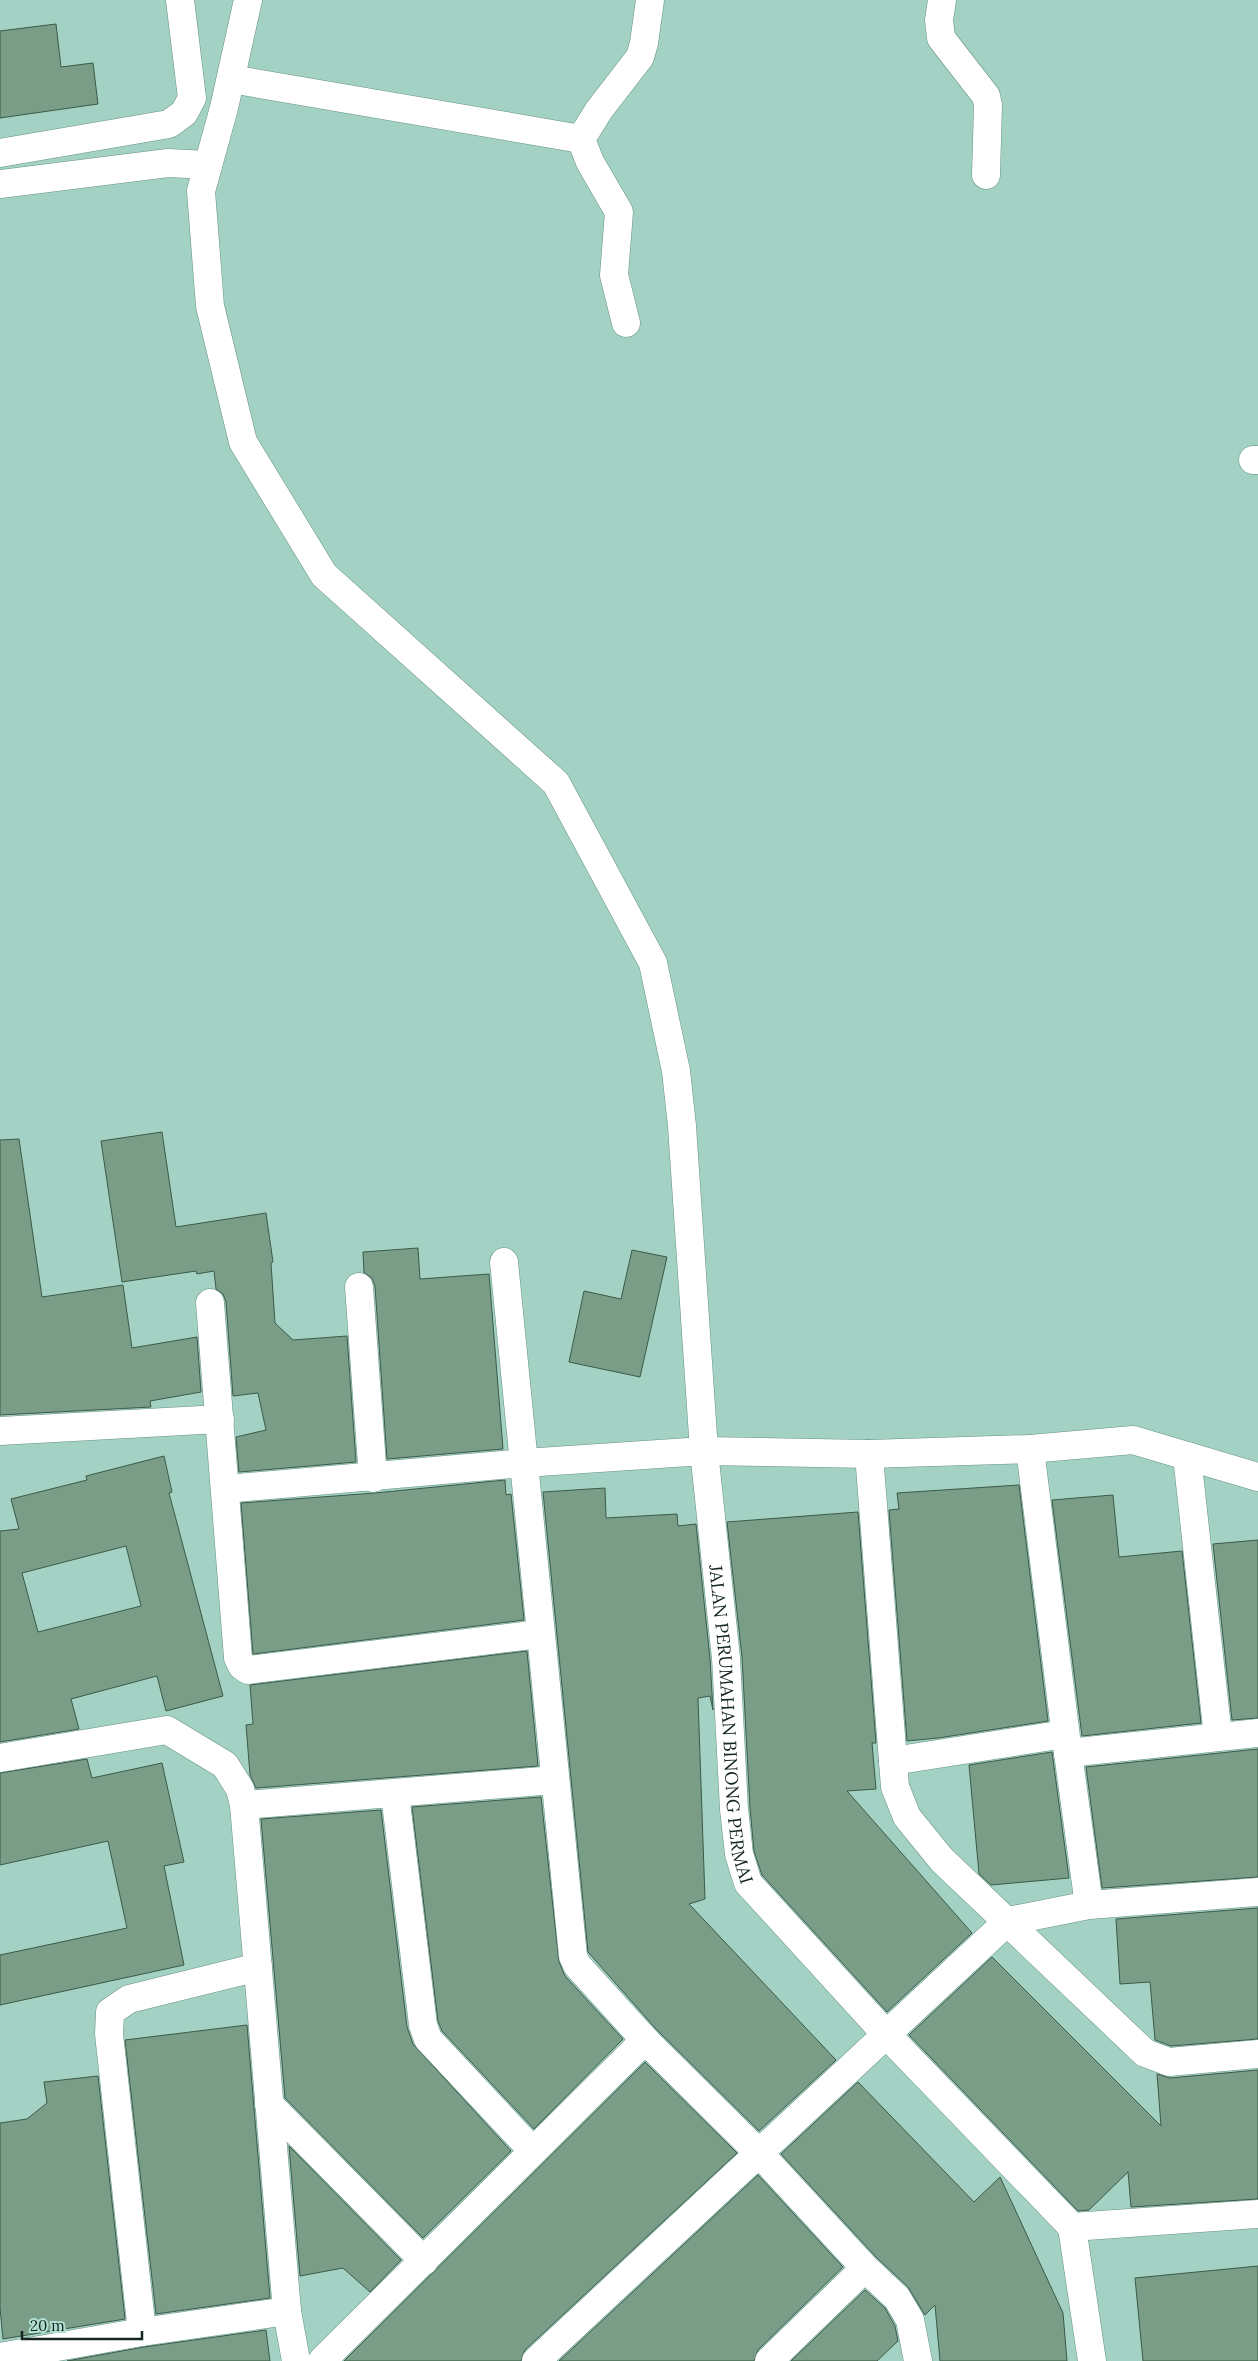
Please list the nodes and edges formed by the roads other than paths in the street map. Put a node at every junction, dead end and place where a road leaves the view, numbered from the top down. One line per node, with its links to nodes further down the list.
1 (180, 0): 6 (street)
2 (248, 0): 5 (street, JALAN PERUMAHAN BINONG PERMAI)
3 (650, 0): 8 (street)
4 (942, 0): 11 (street)
5 (231, 79): 7 (street, JALAN PERUMAHAN BINONG PERMAI); 8 (street)
6 (184, 113): 7 (street); 9 (street)
7 (217, 132): 10 (street, JALAN PERUMAHAN BINONG PERMAI)
8 (581, 139): 13 (street)
9 (0, 153)
10 (208, 165): 12 (street); 20 (street, JALAN PERUMAHAN BINONG PERMAI)
11 (986, 175)
12 (0, 184)
13 (626, 323)
14 (504, 1262): 23 (street)
15 (359, 1287): 25 (street)
16 (210, 1303): 17 (street)
17 (220, 1419): 18 (street); 26 (street)
18 (0, 1431)
19 (1030, 1449): 21 (street); 22 (street); 30 (street)
20 (704, 1451): 21 (street); 23 (street); 40 (street, JALAN PERUMAHAN BINONG PERMAI)
21 (869, 1454): 32 (street)
22 (1187, 1456): 24 (street); 29 (street)
23 (524, 1463): 25 (street); 27 (street)
24 (1258, 1477)
25 (373, 1478): 26 (street)
26 (225, 1489): 27 (street)
27 (540, 1634): 33 (street)
28 (1258, 1733): 29 (street)
29 (1218, 1737): 30 (street)
30 (1066, 1744): 32 (street); 37 (street)
31 (0, 1758): 35 (street)
32 (893, 1761): 38 (street)
33 (554, 1780): 34 (street); 41 (street)
34 (394, 1794): 35 (street); 44 (street)
35 (244, 1805): 39 (street)
36 (1258, 1892): 37 (street)
37 (1089, 1905): 38 (street)
38 (1008, 1921): 40 (street); 42 (street)
39 (258, 1967): 43 (street); 51 (street)
40 (885, 2033): 45 (street); 47 (street, JALAN PERUMAHAN BINONG PERMAI)
41 (646, 2040): 44 (street); 45 (street)
42 (1258, 2054)
43 (269, 2104): 48 (street); 50 (street)
44 (532, 2150): 48 (street)
45 (759, 2153): 49 (street); 55 (street)
46 (1258, 2214): 47 (street)
47 (1072, 2227): 58 (street)
48 (424, 2261): 54 (street)
49 (865, 2268): 56 (street); 57 (street)
50 (287, 2311): 51 (street); 53 (street)
51 (142, 2332): 52 (street)
52 (0, 2357)
53 (296, 2361)
54 (322, 2361)
55 (536, 2361)
56 (769, 2361)
57 (918, 2361)
58 (1092, 2361)

